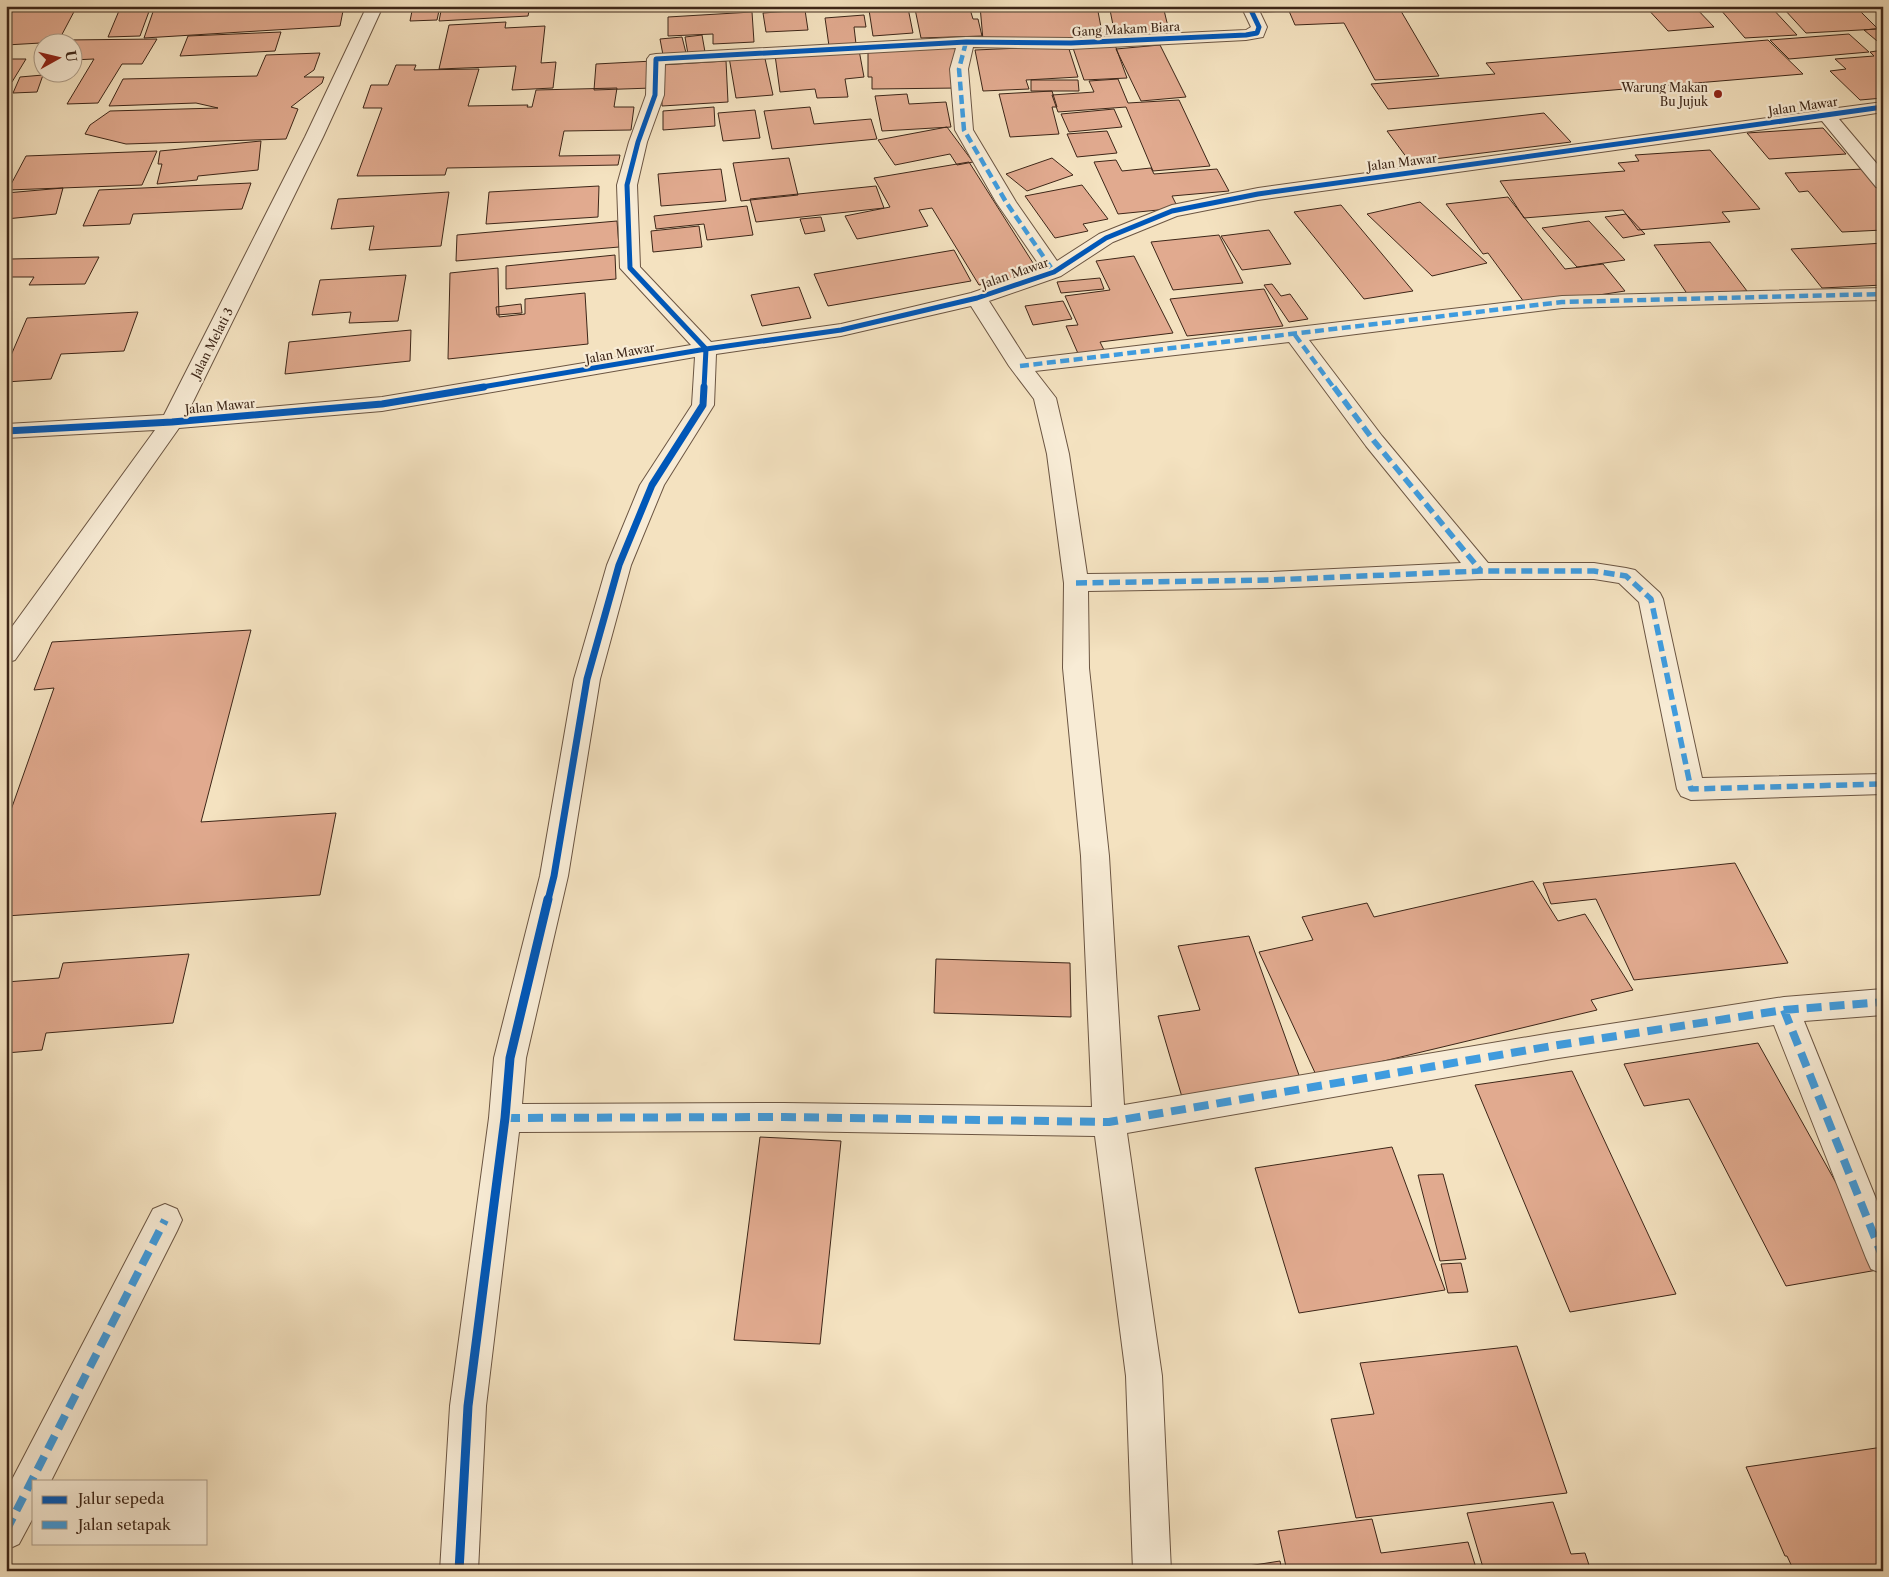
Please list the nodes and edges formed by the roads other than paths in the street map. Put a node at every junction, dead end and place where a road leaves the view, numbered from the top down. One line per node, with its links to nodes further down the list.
1 (375, 6): 13 (street, Jalan Melati 3)
2 (1249, 6): 3 (street, Gang Makam Biara)
3 (966, 42): 7 (street); 11 (street)
4 (1883, 107): 5 (street, Jalan Mawar)
5 (1825, 113): 6 (street); 7 (street, Jalan Mawar)
6 (1883, 183)
7 (1054, 272): 9 (street, Jalan Mawar)
8 (1883, 294): 10 (street)
9 (977, 298): 11 (street, Jalan Mawar); 12 (street)
10 (1295, 335): 12 (street); 15 (street)
11 (706, 350): 13 (street, Jalan Mawar); 21 (street)
12 (1020, 366): 16 (street)
13 (172, 422): 14 (street, Jalan Mawar); 17 (street, Jalan Melati 3)
14 (6, 431)
15 (1482, 570): 16 (street); 18 (street)
16 (1076, 583): 22 (street)
17 (6, 654)
18 (1883, 784)
19 (1883, 1002): 20 (street)
20 (1784, 1010): 22 (street); 24 (street)
21 (505, 1118): 22 (street); 28 (street)
22 (1109, 1122): 29 (street)
23 (165, 1220): 25 (street)
24 (1883, 1258)
25 (32, 1480)
26 (32, 1480): 27 (street)
27 (6, 1531)
28 (459, 1571)
29 (1152, 1571)

